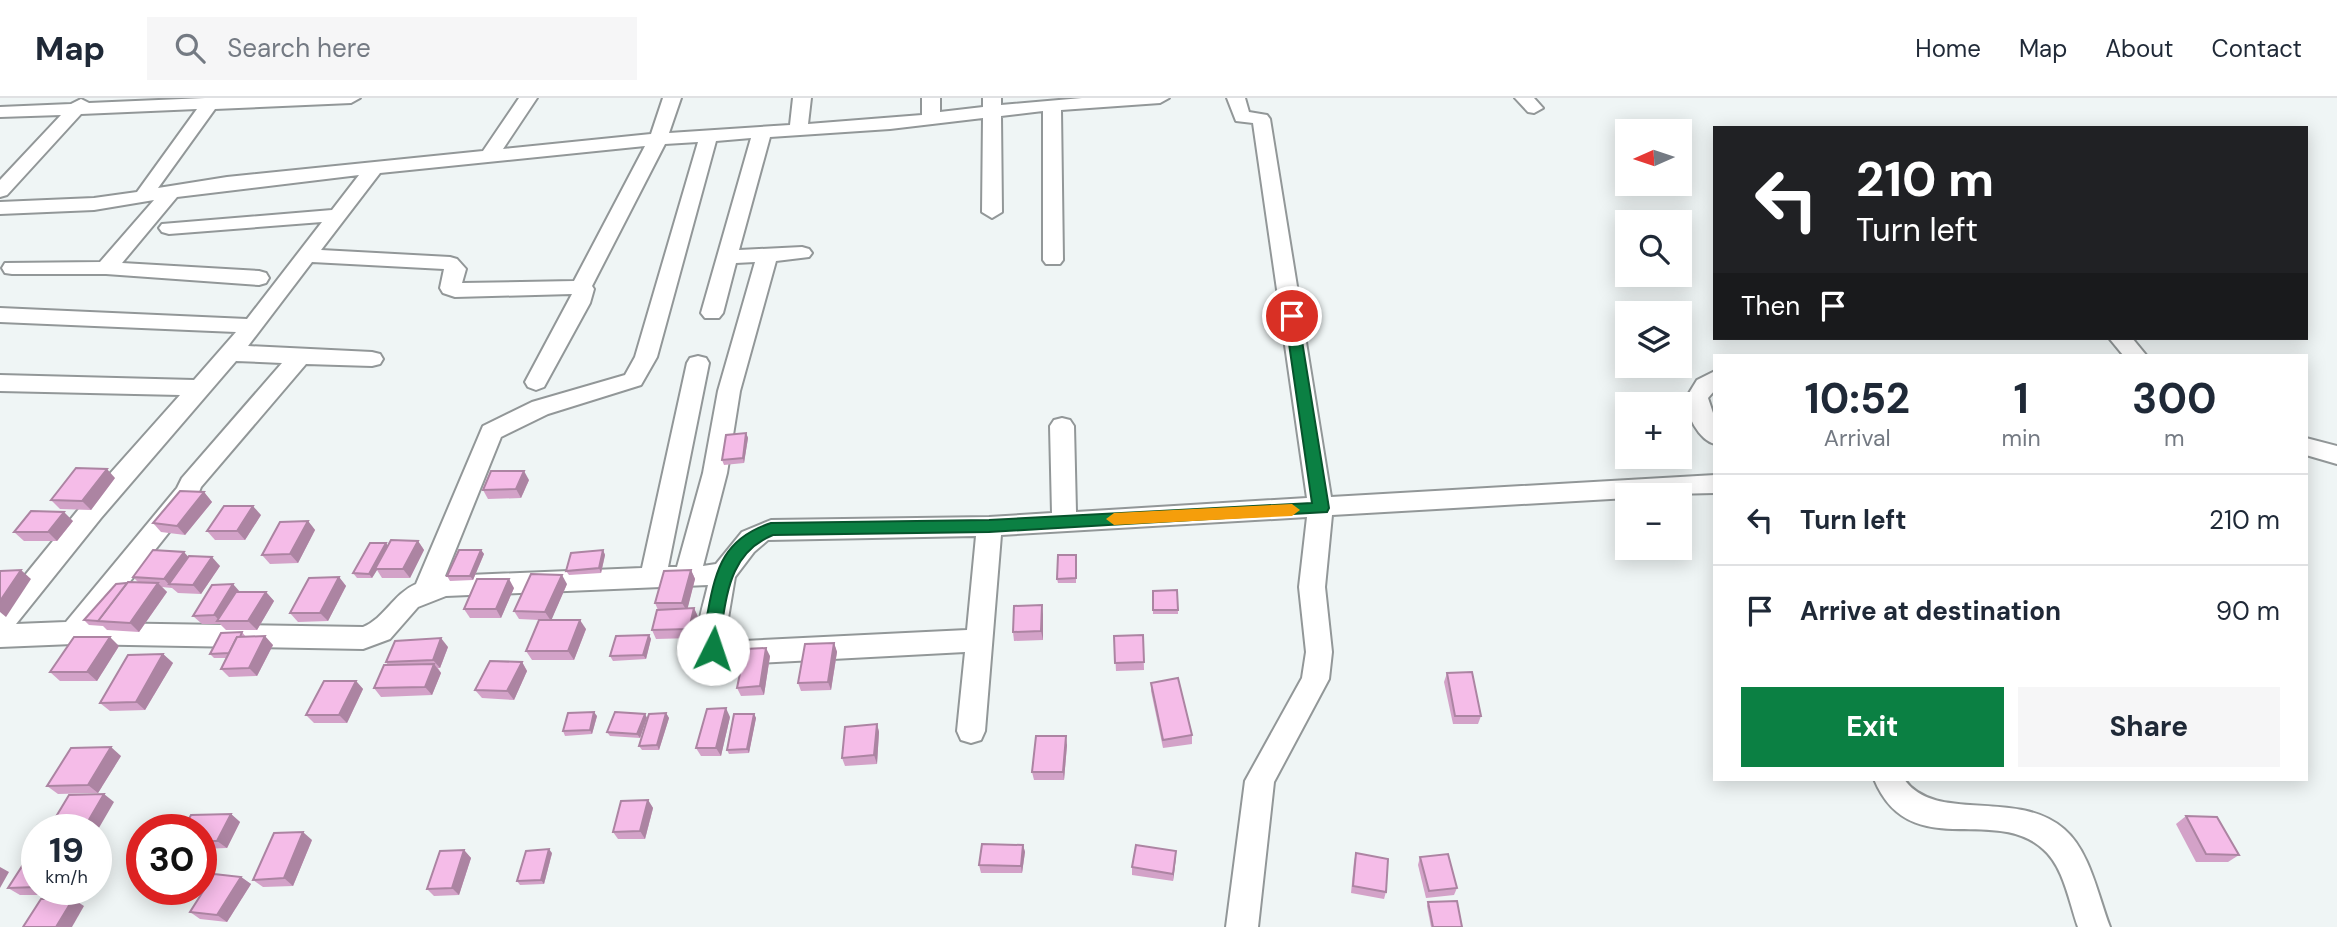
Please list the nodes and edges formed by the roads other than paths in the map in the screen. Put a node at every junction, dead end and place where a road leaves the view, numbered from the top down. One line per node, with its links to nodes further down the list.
1 (351, 98): 8 (street)
2 (528, 98): 19 (street)
3 (672, 98): 18 (street)
4 (802, 98): 15 (street)
5 (931, 98): 14 (street)
6 (1160, 98): 12 (street)
7 (1236, 98): 55 (street)
8 (212, 100): 9 (street); 23 (street)
9 (145, 102): 10 (street)
10 (81, 103): 13 (street); 21 (street)
11 (993, 105): 12 (street); 14 (street); 25 (street)
12 (1052, 106): 32 (street)
13 (0, 112)
14 (930, 120): 15 (street)
15 (799, 129): 16 (street)
16 (762, 132): 17 (street); 31 (street)
17 (709, 134): 18 (street); 61 (street)
18 (658, 139): 19 (street); 36 (street)
19 (488, 158): 20 (street)
20 (373, 170): 22 (street); 26 (street)
21 (0, 191)
22 (172, 191): 23 (street); 34 (street)
23 (143, 196): 24 (street)
24 (0, 208)
25 (992, 212)
26 (340, 215): 27 (street); 30 (street)
27 (169, 228)
28 (802, 253): 29 (street)
29 (767, 255): 31 (street); 60 (street)
30 (308, 256): 36 (street); 39 (street)
31 (727, 257): 37 (street)
32 (1053, 260)
33 (12, 268): 34 (street)
34 (106, 268): 35 (street)
35 (259, 278)
36 (581, 287): 47 (street)
37 (712, 313)
38 (0, 314): 39 (street)
39 (252, 326): 41 (street)
40 (2122, 340): 42 (street)
41 (230, 353): 43 (street); 49 (street)
42 (2134, 354)
43 (300, 356): 44 (street); 63 (street)
44 (372, 359)
45 (698, 363): 59 (street)
46 (1713, 380): 51 (street)
47 (536, 382)
48 (0, 383): 49 (street)
49 (200, 388): 62 (street)
50 (1062, 426): 56 (street)
51 (1713, 433)
52 (2308, 447): 53 (street)
53 (2337, 455)
54 (1713, 484): 55 (street)
55 (1321, 508): 56 (street); 68 (street)
56 (1064, 522): 57 (street)
57 (989, 526): 58 (street); 65 (street)
58 (723, 572): 60 (street); 65 (street)
59 (653, 576): 60 (street); 61 (street)
60 (687, 576)
61 (427, 590): 63 (street)
62 (0, 625)
63 (73, 634): 64 (street)
64 (0, 636)
65 (981, 640): 66 (street)
66 (971, 731)
67 (1889, 781): 69 (street)
68 (1242, 927)
69 (2094, 927)

